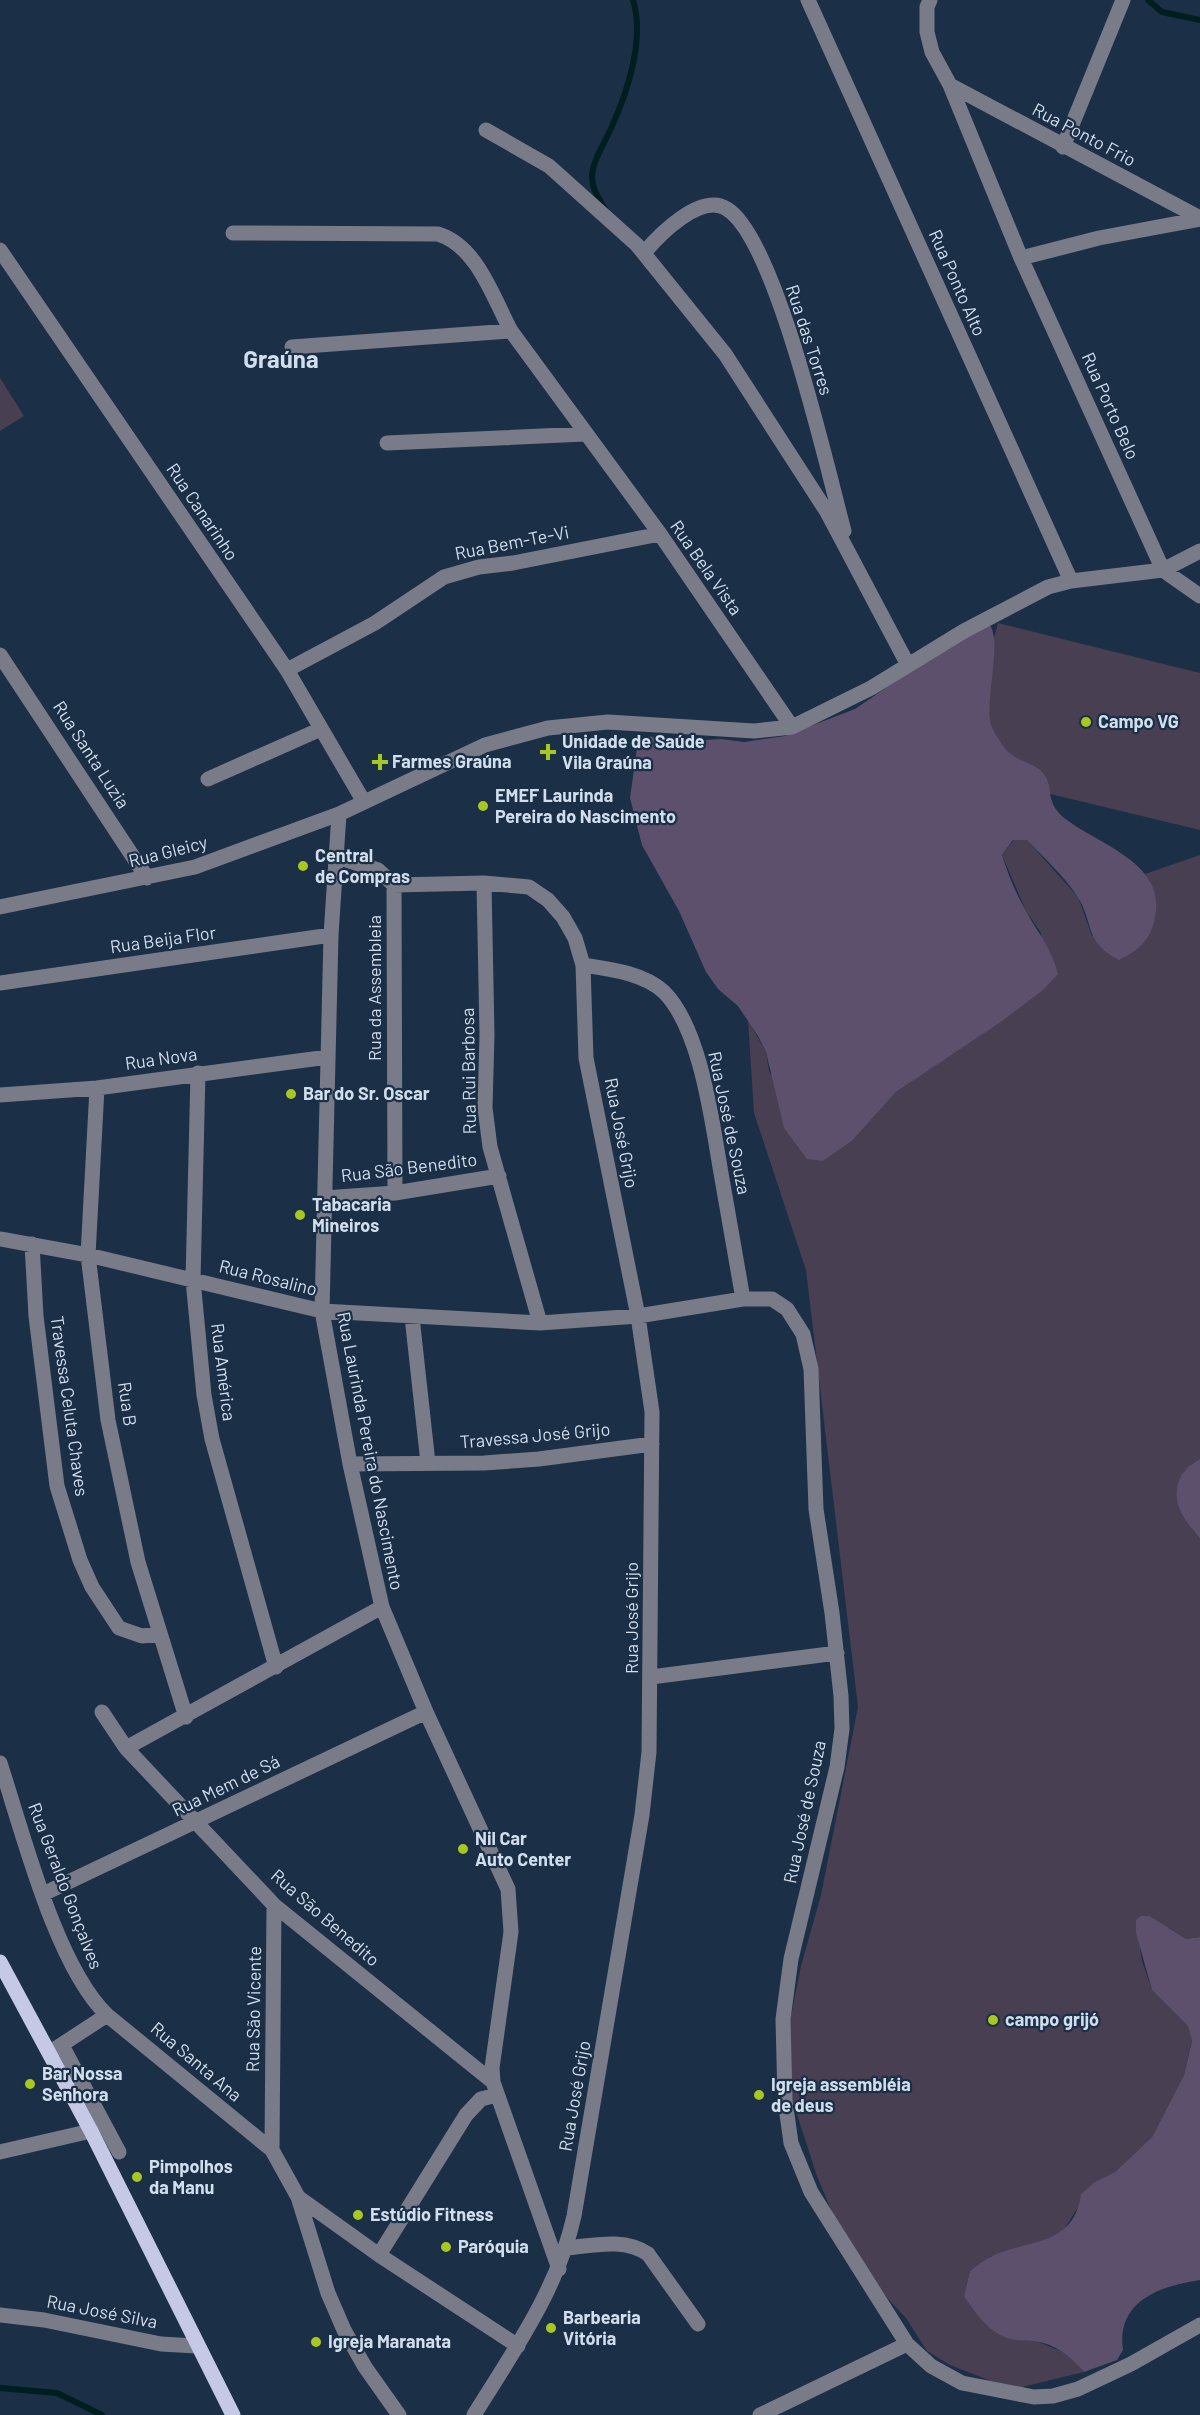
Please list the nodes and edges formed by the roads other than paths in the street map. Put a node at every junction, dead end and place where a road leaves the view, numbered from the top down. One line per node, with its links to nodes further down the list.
1 (808, 0): 20 (street, Rua Ponto Alto)
2 (930, 0): 4 (street, Rua Porto Belo)
3 (1123, 0): 6 (street)
4 (951, 85): 6 (street, Rua Ponto Frio); 11 (street, Rua Porto Belo)
5 (486, 130): 10 (street, Rua das Torres)
6 (1063, 147): 7 (street, Rua Ponto Frio)
7 (1200, 218): 11 (street)
8 (233, 233): 12 (street, Rua Bela Vista)
9 (0, 250): 24 (street, Rua Canarinho)
10 (644, 253): 18 (street, Rua das Torres); 18 (street, Rua das Torres)
11 (1021, 258): 19 (street, Rua Porto Belo)
12 (512, 331): 13 (street); 14 (street, Rua Bela Vista)
13 (292, 347)
14 (585, 434): 15 (street); 16 (street, Rua Bela Vista)
15 (387, 443)
16 (660, 534): 24 (street, Rua Bem-Te-Vi); 25 (street, Rua Bela Vista)
17 (1200, 551): 19 (street)
18 (851, 555): 23 (street, Rua das Torres)
19 (1163, 570): 20 (street); 21 (street)
20 (1071, 581): 23 (street)
21 (1200, 596)
22 (0, 655): 31 (street, Rua Santa Luzia)
23 (908, 665): 25 (street)
24 (287, 670): 26 (street, Rua Canarinho)
25 (792, 727): 28 (street)
26 (321, 729): 27 (street); 28 (street, Rua Canarinho)
27 (208, 779)
28 (364, 802): 29 (street)
29 (339, 814): 30 (street, Rua Laurinda Pereira do Nascimento); 31 (street, Rua Gleicy)
30 (337, 857): 33 (street); 35 (street, Rua Laurinda Pereira do Nascimento)
31 (147, 878): 34 (street, Rua Gleicy)
32 (484, 883): 33 (street); 36 (street); 42 (street, Rua Rui Barbosa)
33 (394, 885): 43 (street, Rua da Assembleia)
34 (0, 907)
35 (331, 935): 37 (street, Rua Beija Flor); 38 (street, Rua Laurinda Pereira do Nascimento)
36 (583, 964): 49 (street, Rua José de Souza); 51 (street, Rua José Grijo)
37 (0, 983)
38 (328, 1058): 39 (street, Rua Nova); 44 (street, Rua Laurinda Pereira do Nascimento)
39 (198, 1073): 40 (street, Rua Nova); 48 (street, Rua América)
40 (97, 1088): 41 (street, Rua Nova); 47 (street, Rua B)
41 (0, 1095)
42 (499, 1176): 43 (street, Rua São Benedito); 53 (street, Rua Rui Barbosa)
43 (395, 1193): 44 (street, Rua São Benedito)
44 (324, 1198): 50 (street, Rua Laurinda Pereira do Nascimento)
45 (0, 1239): 46 (street, Rua Rosalino)
46 (32, 1244): 47 (street, Rua Rosalino); 58 (street, Travessa Celuta Chaves)
47 (88, 1255): 48 (street, Rua Rosalino); 58 (street, Rua B)
48 (194, 1280): 50 (street, Rua Rosalino); 60 (street, Rua América)
49 (743, 1299): 51 (street, Rua José de Souza); 59 (street, Rua José de Souza)
50 (322, 1311): 52 (street, Rua Rosalino); 56 (street, Rua Laurinda Pereira do Nascimento)
51 (638, 1316): 53 (street, Rua Rosalino); 54 (street, Rua José Grijo)
52 (412, 1317): 53 (street, Rua Rosalino); 55 (street)
53 (540, 1323)
54 (652, 1444): 55 (street, Travessa José Grijo); 61 (street, Rua José Grijo)
55 (428, 1463): 56 (street, Travessa José Grijo)
56 (350, 1464): 57 (street, Rua Laurinda Pereira do Nascimento)
57 (382, 1607): 60 (street); 63 (street, Rua Laurinda Pereira do Nascimento)
58 (159, 1634): 64 (street, Rua B)
59 (837, 1653): 61 (street); 86 (street, Rua José de Souza)
60 (276, 1667): 64 (street)
61 (651, 1677): 80 (street, Rua José Grijo)
62 (102, 1712): 65 (street, Rua São Benedito)
63 (426, 1712): 67 (street, Rua Mem de Sá); 74 (street, Rua Laurinda Pereira do Nascimento)
64 (186, 1717): 65 (street)
65 (126, 1748): 67 (street, Rua São Benedito)
66 (0, 1763): 68 (street, Rua Geraldo Gonçalves)
67 (198, 1822): 68 (street, Rua Mem de Sá); 69 (street, Rua São Benedito)
68 (43, 1894): 71 (street, Rua Geraldo Gonçalves)
69 (274, 1905): 74 (street, Rua São Benedito); 76 (street, Rua São Vicente)
70 (0, 1962): 73 (main road)
71 (107, 2015): 73 (street); 76 (street, Rua Santa Ana)
72 (65, 2051): 78 (street)
73 (49, 2052): 75 (main road)
74 (495, 2088): 81 (street); 82 (street, Rua Laurinda Pereira do Nascimento)
75 (91, 2131): 77 (street); 87 (main road)
76 (272, 2150): 79 (street, Rua Santa Ana)
77 (0, 2152)
78 (119, 2152)
79 (298, 2197): 81 (street, Rua Santa Ana); 90 (street, Rua Santa Ana)
80 (567, 2248): 82 (street, Rua José Grijo); 84 (street)
81 (379, 2255): 88 (street, Rua Santa Ana)
82 (559, 2269): 88 (street)
83 (0, 2314): 87 (street, Rua José Silva)
84 (698, 2324)
85 (1200, 2325): 86 (street, Rua José de Souza)
86 (907, 2344): 92 (street)
87 (196, 2346): 89 (main road)
88 (518, 2346): 91 (street)
89 (233, 2415)
90 (399, 2415)
91 (474, 2415)
92 (760, 2415)

